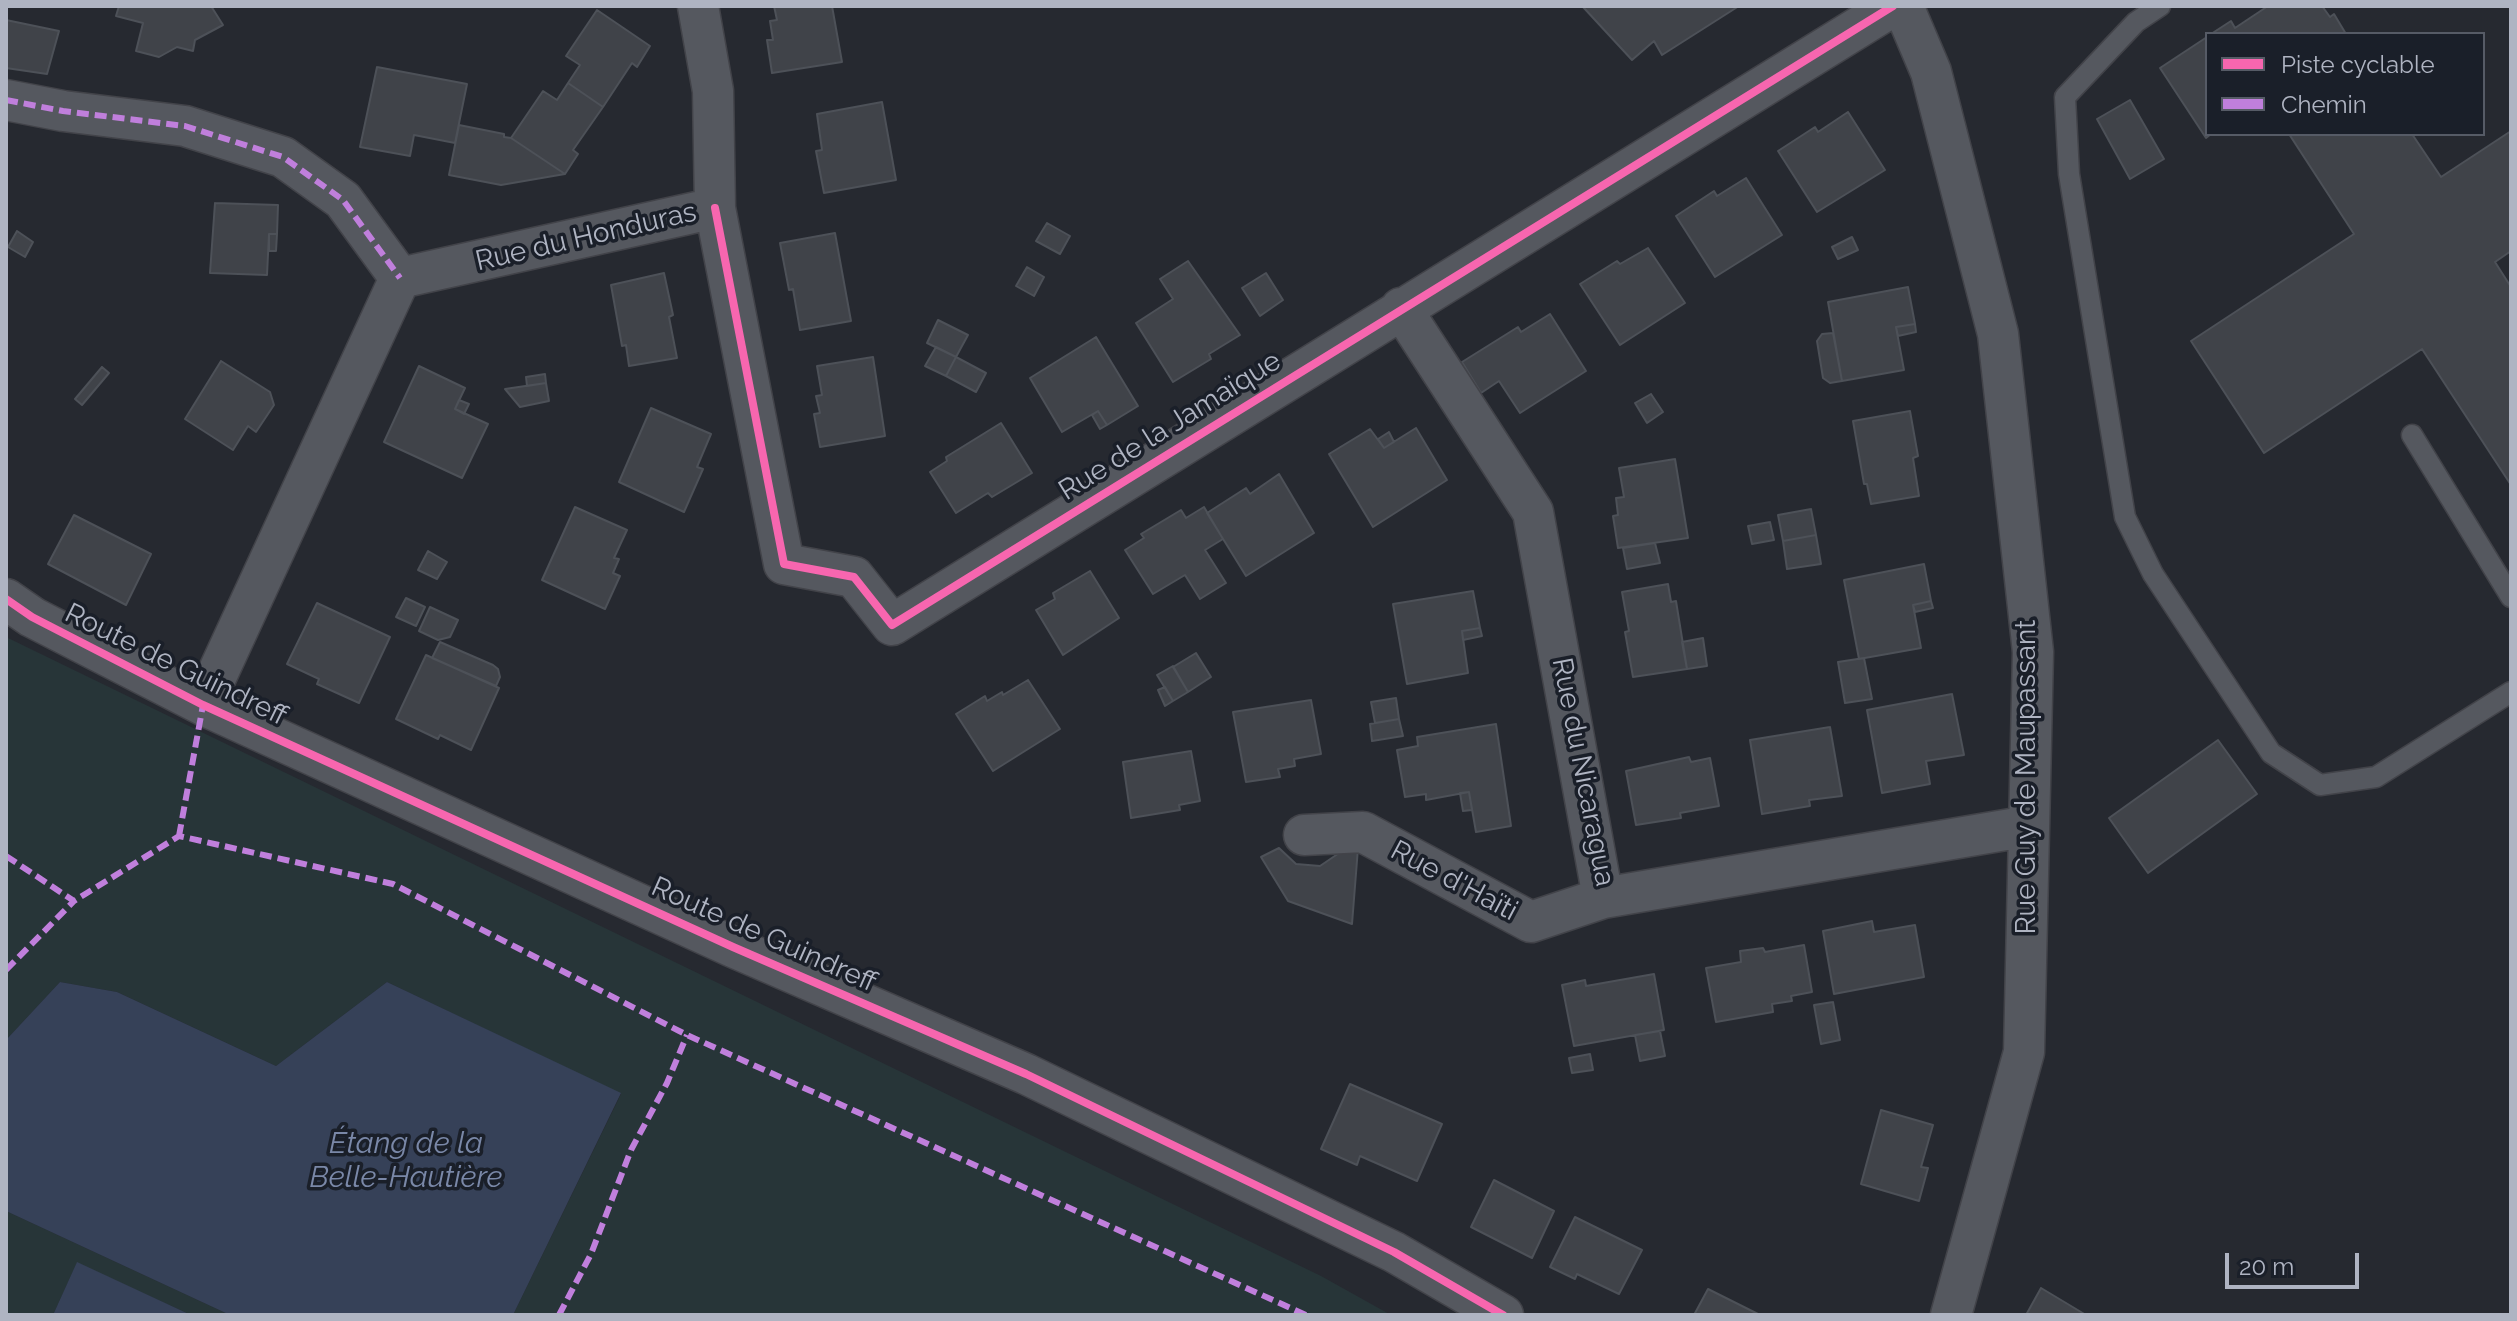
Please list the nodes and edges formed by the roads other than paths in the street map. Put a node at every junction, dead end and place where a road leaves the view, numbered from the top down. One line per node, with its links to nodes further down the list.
1 (698, 6): 6 (street, Rue du Honduras)
2 (1893, 6): 8 (street, Rue de la Jamaïque)
3 (1903, 6): 14 (street, Rue Guy de Maupassant)
4 (2160, 6): 12 (lane)
5 (6, 100): 7 (street)
6 (715, 208): 7 (street, Rue du Honduras); 8 (street, Rue de la Jamaïque)
7 (400, 278): 13 (street)
8 (1401, 308): 16 (street, Rue du Nicaragua)
9 (2412, 435): 10 (lane)
10 (2511, 597)
11 (6, 599): 13 (street, Route de Guindreff)
12 (2511, 692)
13 (203, 705): 17 (street, Route de Guindreff)
14 (2029, 826): 16 (street, Rue du Nicaragua); 18 (street, Rue Guy de Maupassant)
15 (1304, 835): 16 (street, Rue d'Haïti)
16 (1603, 898)
17 (1503, 1315)
18 (1951, 1315)

